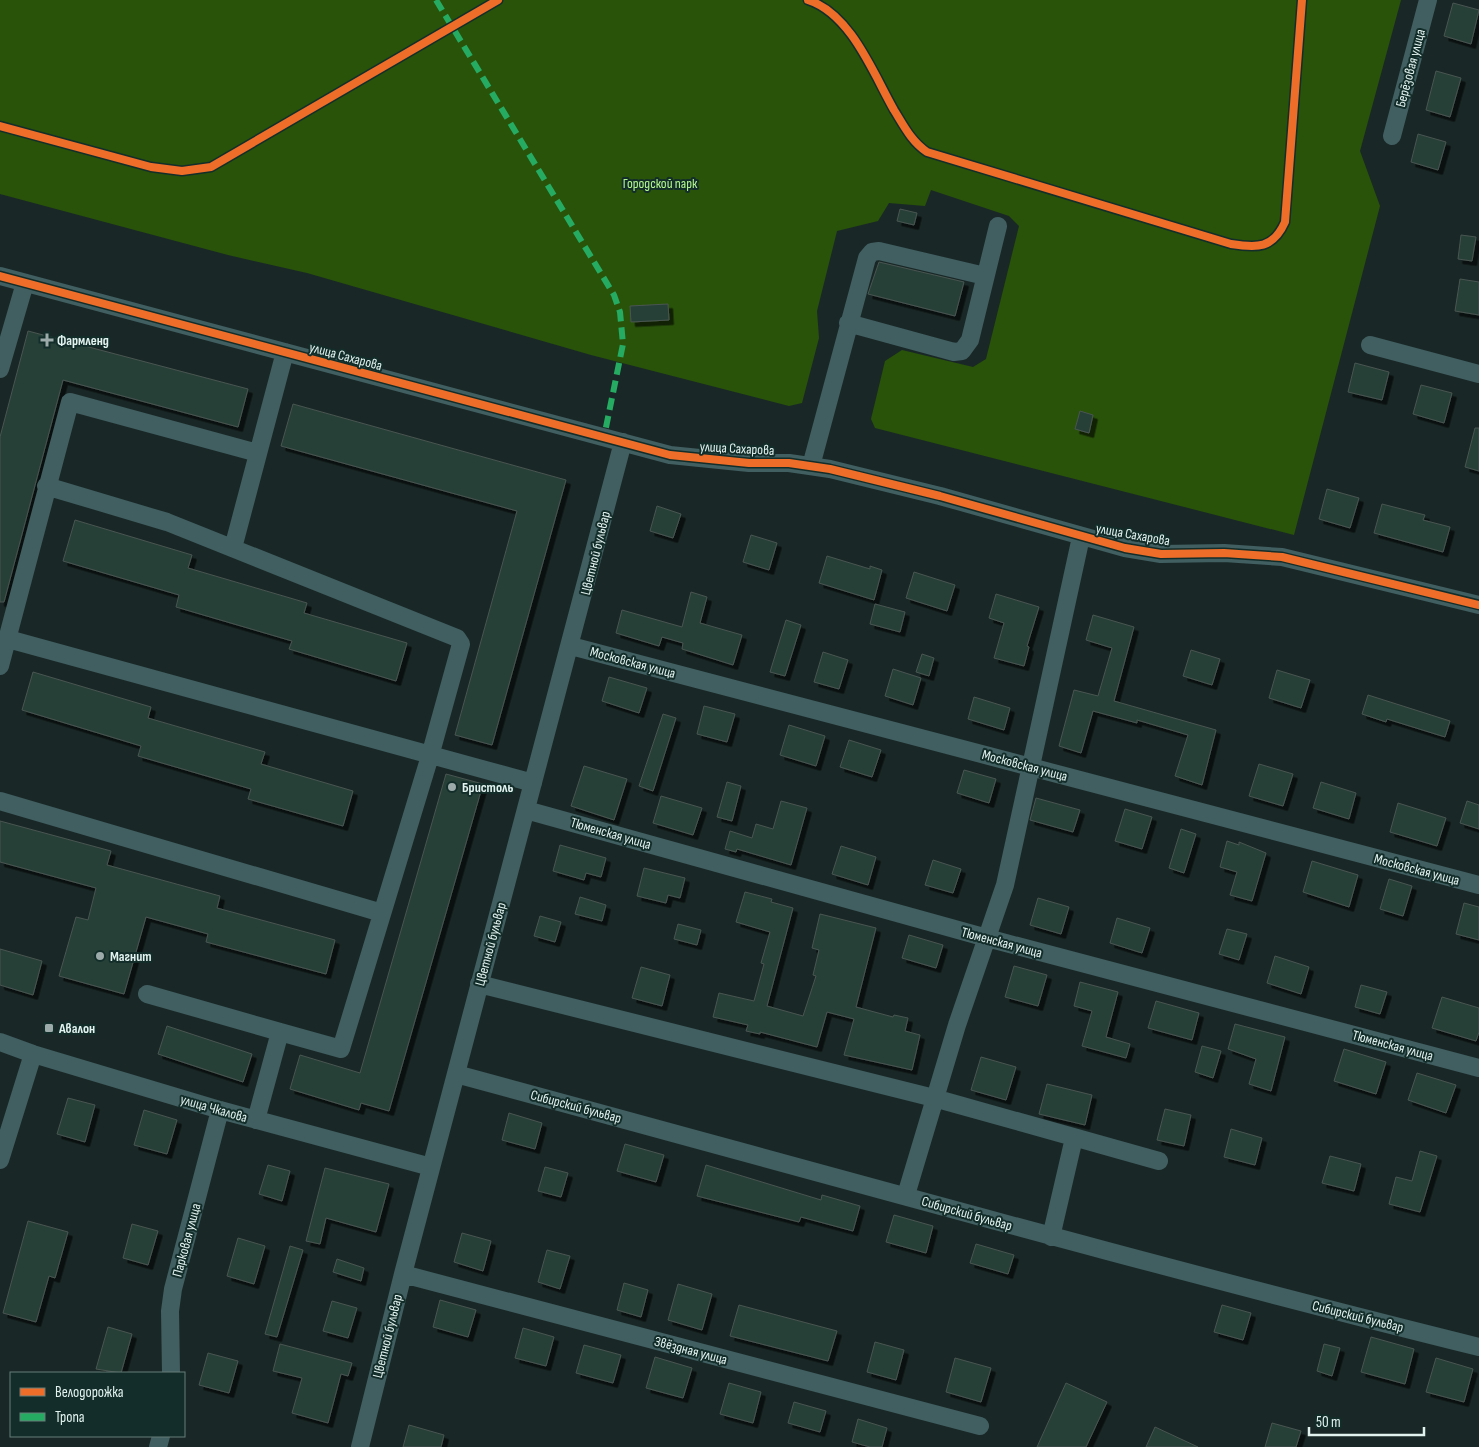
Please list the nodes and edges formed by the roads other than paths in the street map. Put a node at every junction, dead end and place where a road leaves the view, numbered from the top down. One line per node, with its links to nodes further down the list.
1 (1428, 0): 2 (street, Берёзовая улица)
2 (1392, 136)
3 (998, 226): 5 (street)
4 (0, 276): 6 (street, улица Сахарова)
5 (986, 276): 7 (street); 7 (street)
6 (25, 283): 9 (street, улица Сахарова); 10 (street)
7 (848, 323): 14 (street)
8 (1370, 345): 11 (street)
9 (285, 352): 12 (street, улица Сахарова); 13 (street)
10 (0, 369)
11 (1479, 374)
12 (623, 442): 14 (street, улица Сахарова); 19 (street, Цветной бульвар)
13 (258, 453): 15 (street); 17 (street)
14 (811, 466): 16 (street, улица Сахарова)
15 (46, 486): 17 (street); 20 (street)
16 (1081, 537): 18 (street, улица Сахарова); 22 (street)
17 (233, 548): 21 (street)
18 (1479, 605)
19 (571, 646): 22 (street, Московская улица); 23 (street, Цветной бульвар)
20 (3, 652): 21 (street)
21 (430, 756): 23 (street); 27 (street)
22 (1029, 766): 26 (street, Московская улица); 28 (street)
23 (533, 782): 25 (street, Цветной бульвар)
24 (0, 801): 27 (street)
25 (526, 810): 28 (street, Тюменская улица); 29 (street, Цветной бульвар)
26 (1479, 885)
27 (382, 913): 31 (street)
28 (987, 938): 34 (street, Тюменская улица); 36 (street)
29 (479, 984): 35 (street, Цветной бульвар); 36 (street)
30 (147, 994): 31 (street)
31 (280, 1032): 38 (street)
32 (0, 1042): 33 (street, улица Чкалова)
33 (33, 1054): 37 (street, улица Чкалова); 40 (street)
34 (1479, 1068)
35 (456, 1074): 42 (street, Цветной бульвар); 43 (street, Сибирский бульвар)
36 (934, 1098): 39 (street); 43 (street)
37 (220, 1110): 38 (street, улица Чкалова); 47 (street, Парковая улица)
38 (256, 1120): 42 (street, улица Чкалова)
39 (1074, 1138): 41 (street); 44 (street)
40 (0, 1160)
41 (1159, 1161)
42 (431, 1167): 45 (street, Цветной бульвар)
43 (906, 1195): 44 (street, Сибирский бульвар)
44 (1051, 1237): 46 (street, Сибирский бульвар)
45 (403, 1274): 48 (street, Звёздная улица); 49 (street, Цветной бульвар)
46 (1479, 1347)
47 (171, 1372)
48 (980, 1426)
49 (360, 1447)

